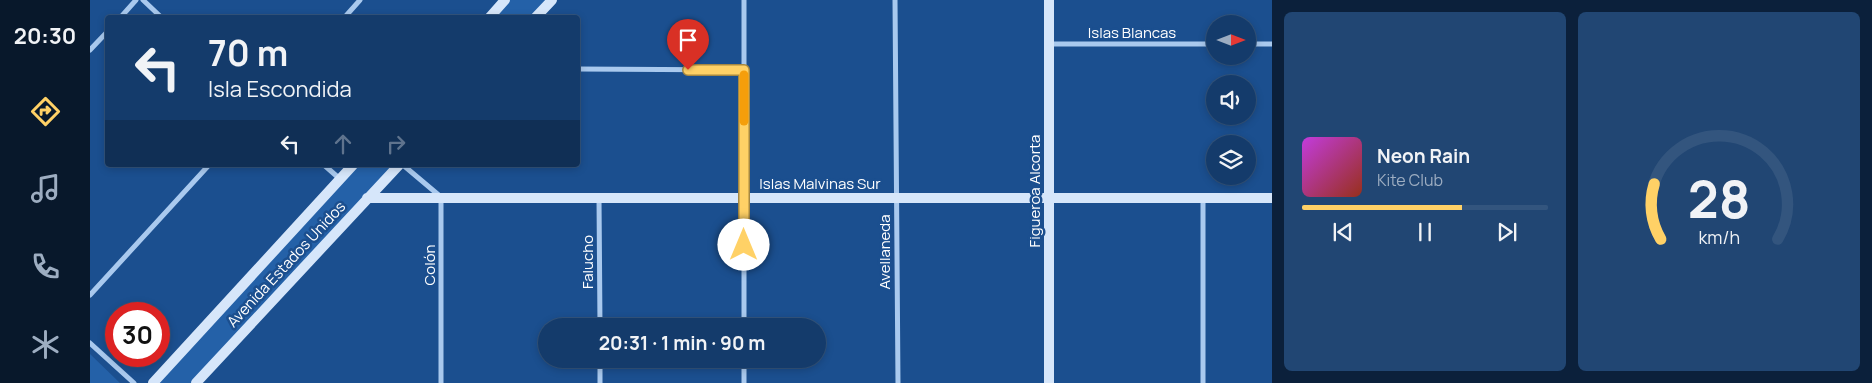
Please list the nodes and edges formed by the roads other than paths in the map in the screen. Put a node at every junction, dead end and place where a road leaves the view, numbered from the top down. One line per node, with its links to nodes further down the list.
1 (136, 0): 9 (street)
2 (143, 0): 10 (street)
3 (360, 0): 11 (street)
4 (505, 0): 12 (street)
5 (552, 0): 13 (street)
6 (744, 0): 21 (street)
7 (894, 0): 32 (street, Avellaneda)
8 (1049, 0): 15 (street, Figueroa Alcorta)
9 (123, 15)
10 (159, 15)
11 (347, 15)
12 (492, 15)
13 (539, 15)
14 (105, 34): 19 (street)
15 (1049, 44): 16 (street, Islas Blancas); 33 (street, Figueroa Alcorta)
16 (1206, 44)
17 (1256, 44): 18 (street)
18 (1272, 44)
19 (90, 50)
20 (580, 69): 21 (street)
21 (744, 70): 31 (street)
22 (207, 167): 36 (street)
23 (326, 167): 27 (street)
24 (351, 167): 27 (street, Avenida Estados Unidos)
25 (396, 167): 28 (street, Avenida Estados Unidos)
26 (405, 167): 29 (street)
27 (340, 180): 43 (street, Avenida Estados Unidos)
28 (367, 198): 29 (street, Islas Malvinas Sur); 44 (street, Avenida Estados Unidos)
29 (441, 198): 30 (street, Islas Malvinas Sur); 45 (street, Colón)
30 (600, 198): 31 (street, Islas Malvinas Sur); 37 (street, Falucho)
31 (744, 198): 32 (street, Islas Malvinas Sur); 38 (street)
32 (896, 198): 33 (street, Islas Malvinas Sur); 48 (street, Avellaneda)
33 (1049, 198): 34 (street, Islas Malvinas Sur); 49 (street, Figueroa Alcorta)
34 (1203, 198): 35 (street, Islas Malvinas Sur); 50 (street)
35 (1272, 198)
36 (90, 295)
37 (600, 318)
38 (744, 318)
39 (90, 343): 42 (street)
40 (600, 368): 46 (street)
41 (744, 368): 47 (street)
42 (134, 383)
43 (153, 383)
44 (196, 383)
45 (441, 383)
46 (600, 383)
47 (744, 383)
48 (898, 383)
49 (1048, 383)
50 (1203, 383)

